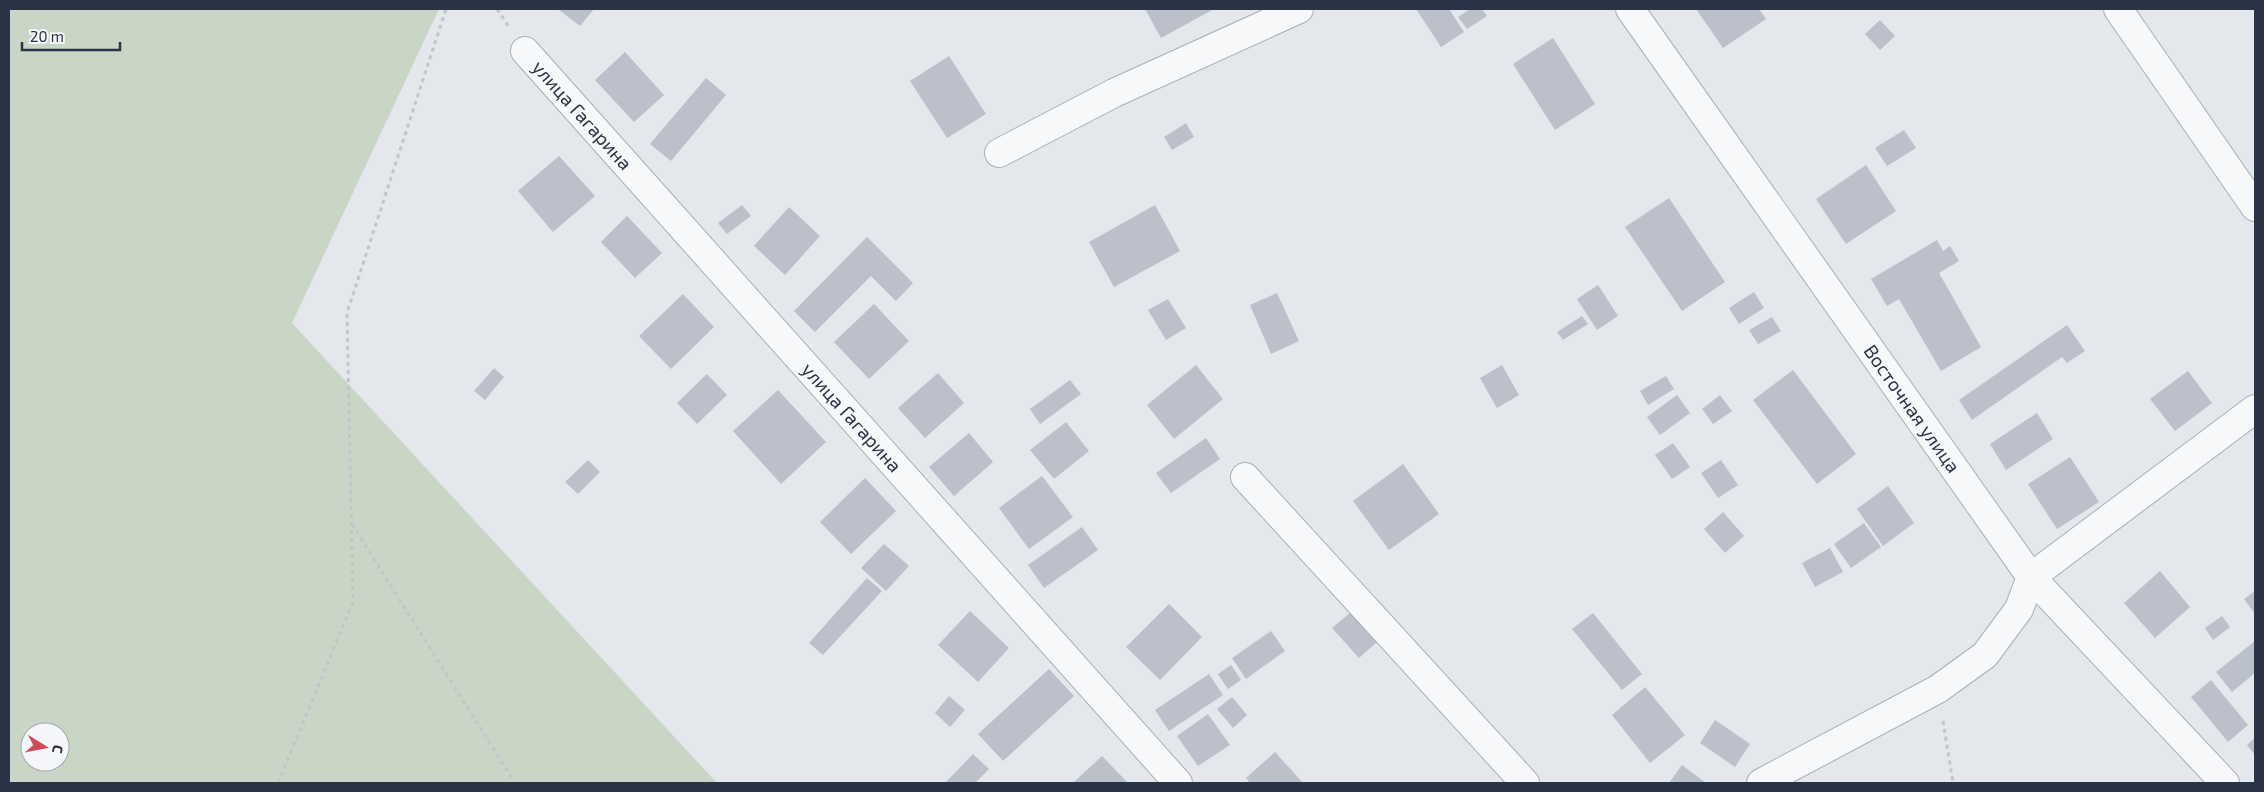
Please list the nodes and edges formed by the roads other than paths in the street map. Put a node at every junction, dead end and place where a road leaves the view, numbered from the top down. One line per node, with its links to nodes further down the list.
1 (1299, 9): 5 (street)
2 (1630, 9): 9 (street, Восточная улица)
3 (2118, 9): 6 (street)
4 (525, 51): 10 (street, улица Гагарина)
5 (998, 153)
6 (2255, 207)
7 (2255, 410): 9 (street)
8 (1245, 477): 11 (street)
9 (2031, 577): 12 (street); 13 (street, Восточная улица)
10 (1178, 783)
11 (1525, 783)
12 (1761, 783)
13 (2225, 783)

